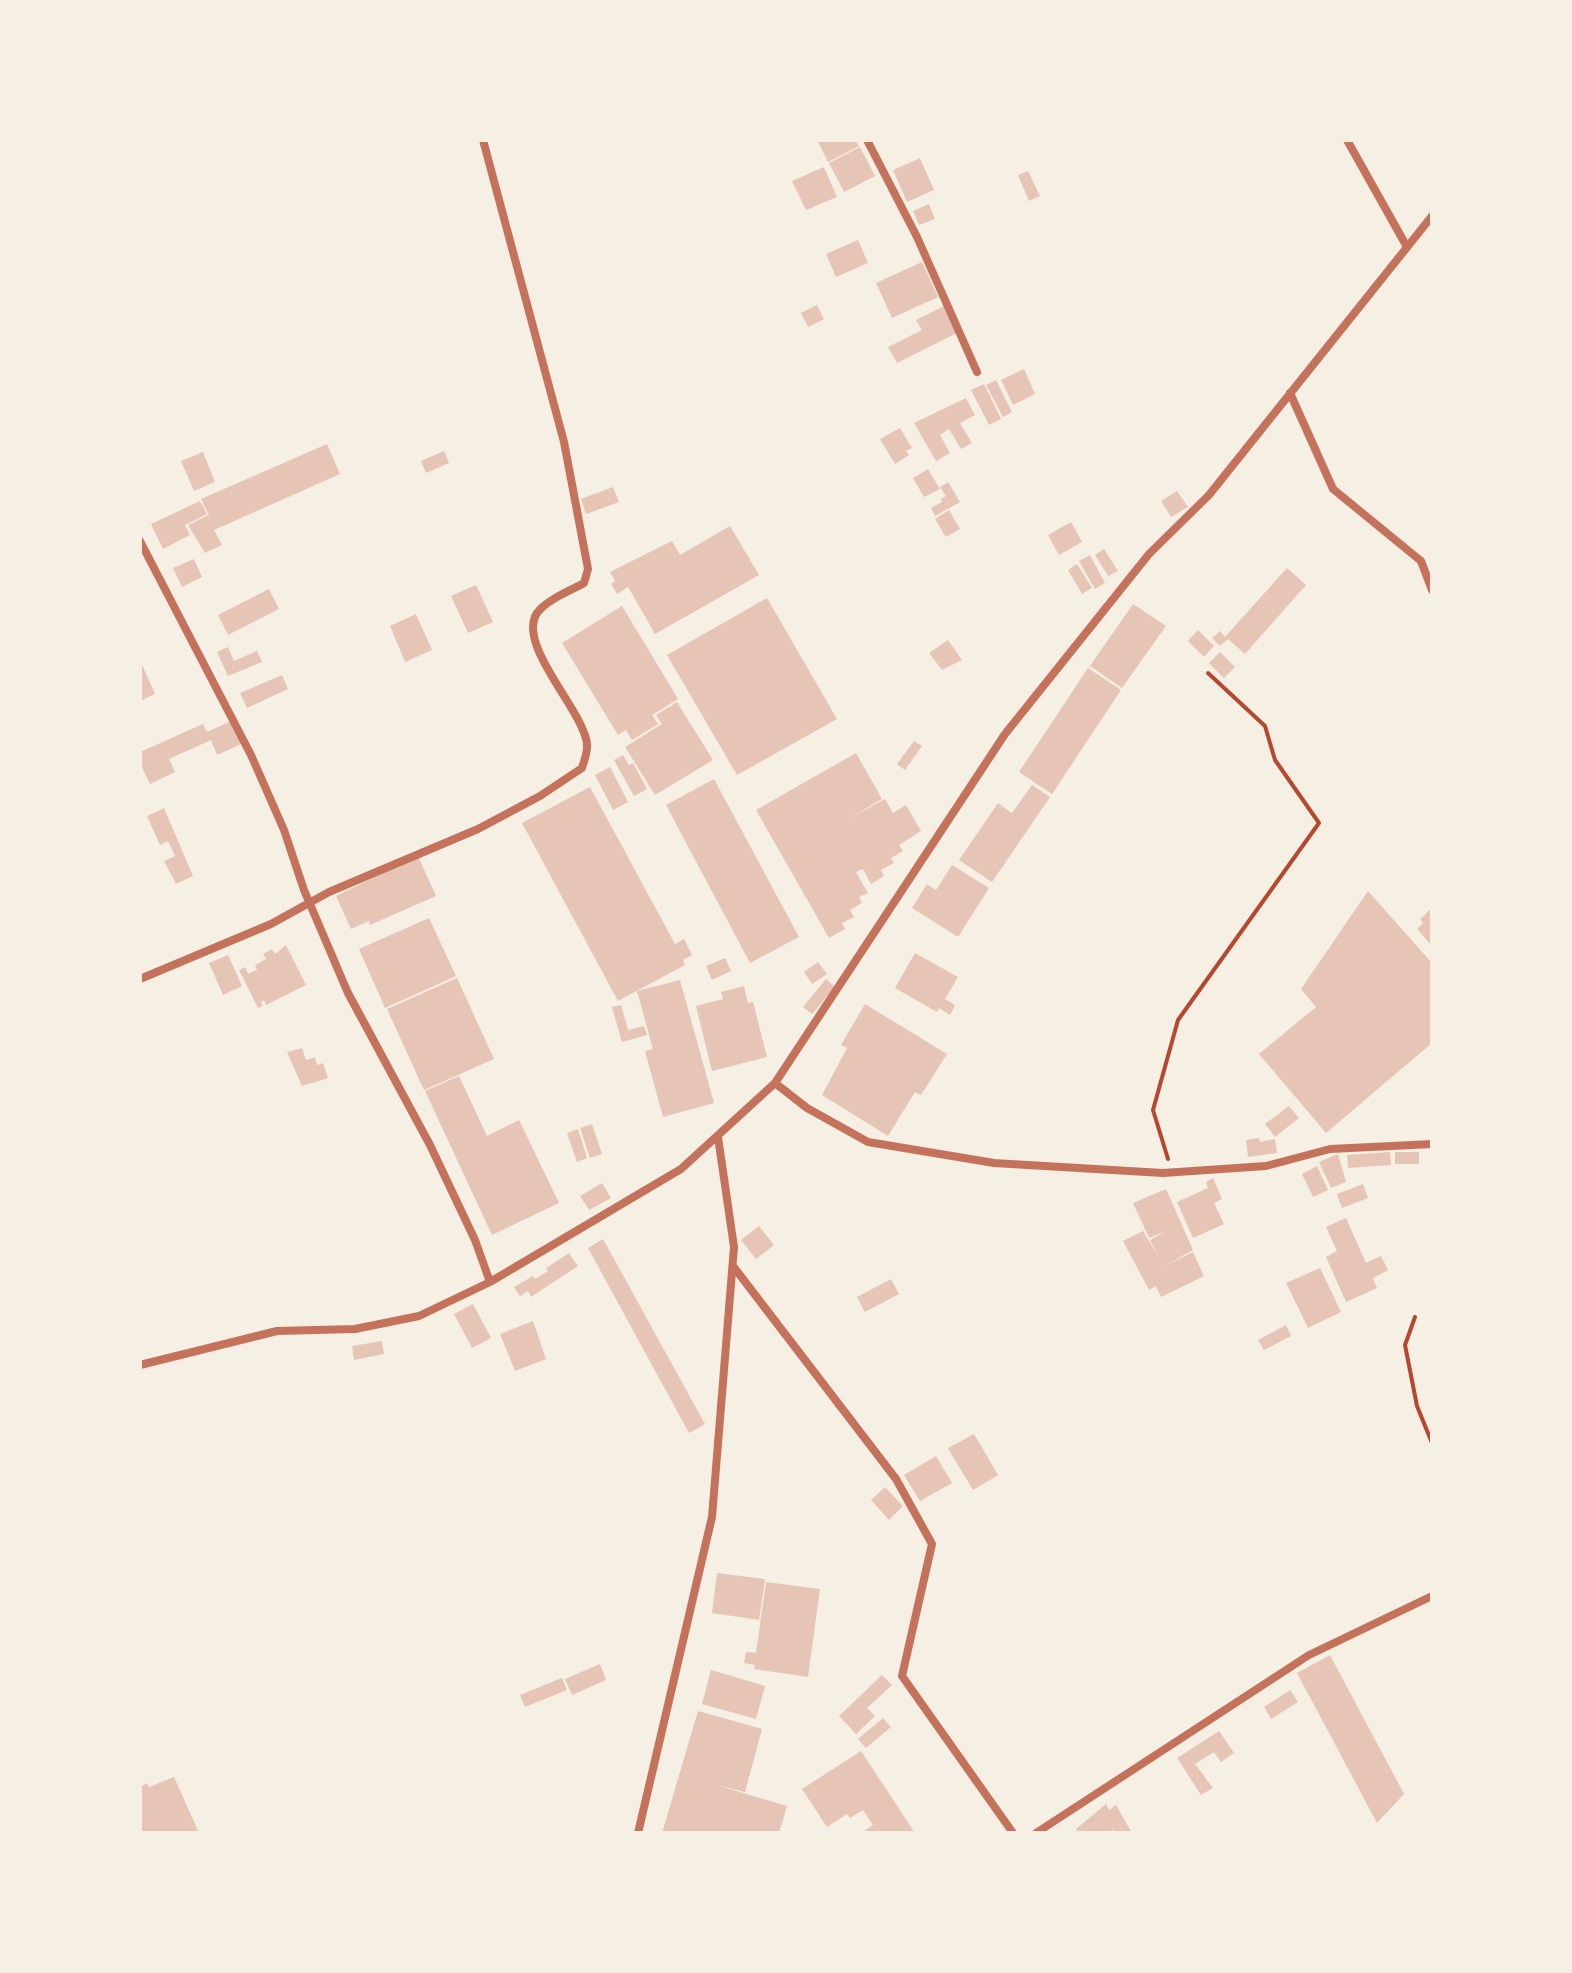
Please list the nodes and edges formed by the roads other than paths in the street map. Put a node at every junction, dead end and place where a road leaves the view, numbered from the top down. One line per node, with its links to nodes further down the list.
1 (483, 140): 10 (street)
2 (867, 140): 6 (street)
3 (1347, 140): 5 (street)
4 (1432, 216): 5 (street)
5 (1408, 246): 7 (street)
6 (977, 372)
7 (1290, 393): 9 (street); 12 (street)
8 (140, 542): 10 (street)
9 (1432, 590)
10 (310, 904): 11 (street); 16 (street)
11 (140, 978)
12 (775, 1083): 13 (street); 14 (street)
13 (718, 1137): 15 (street); 16 (street)
14 (1432, 1144)
15 (733, 1266): 19 (street); 20 (street)
16 (490, 1282): 17 (street)
17 (140, 1365)
18 (1432, 1596): 21 (street)
19 (638, 1833)
20 (1012, 1833)
21 (1036, 1833)

